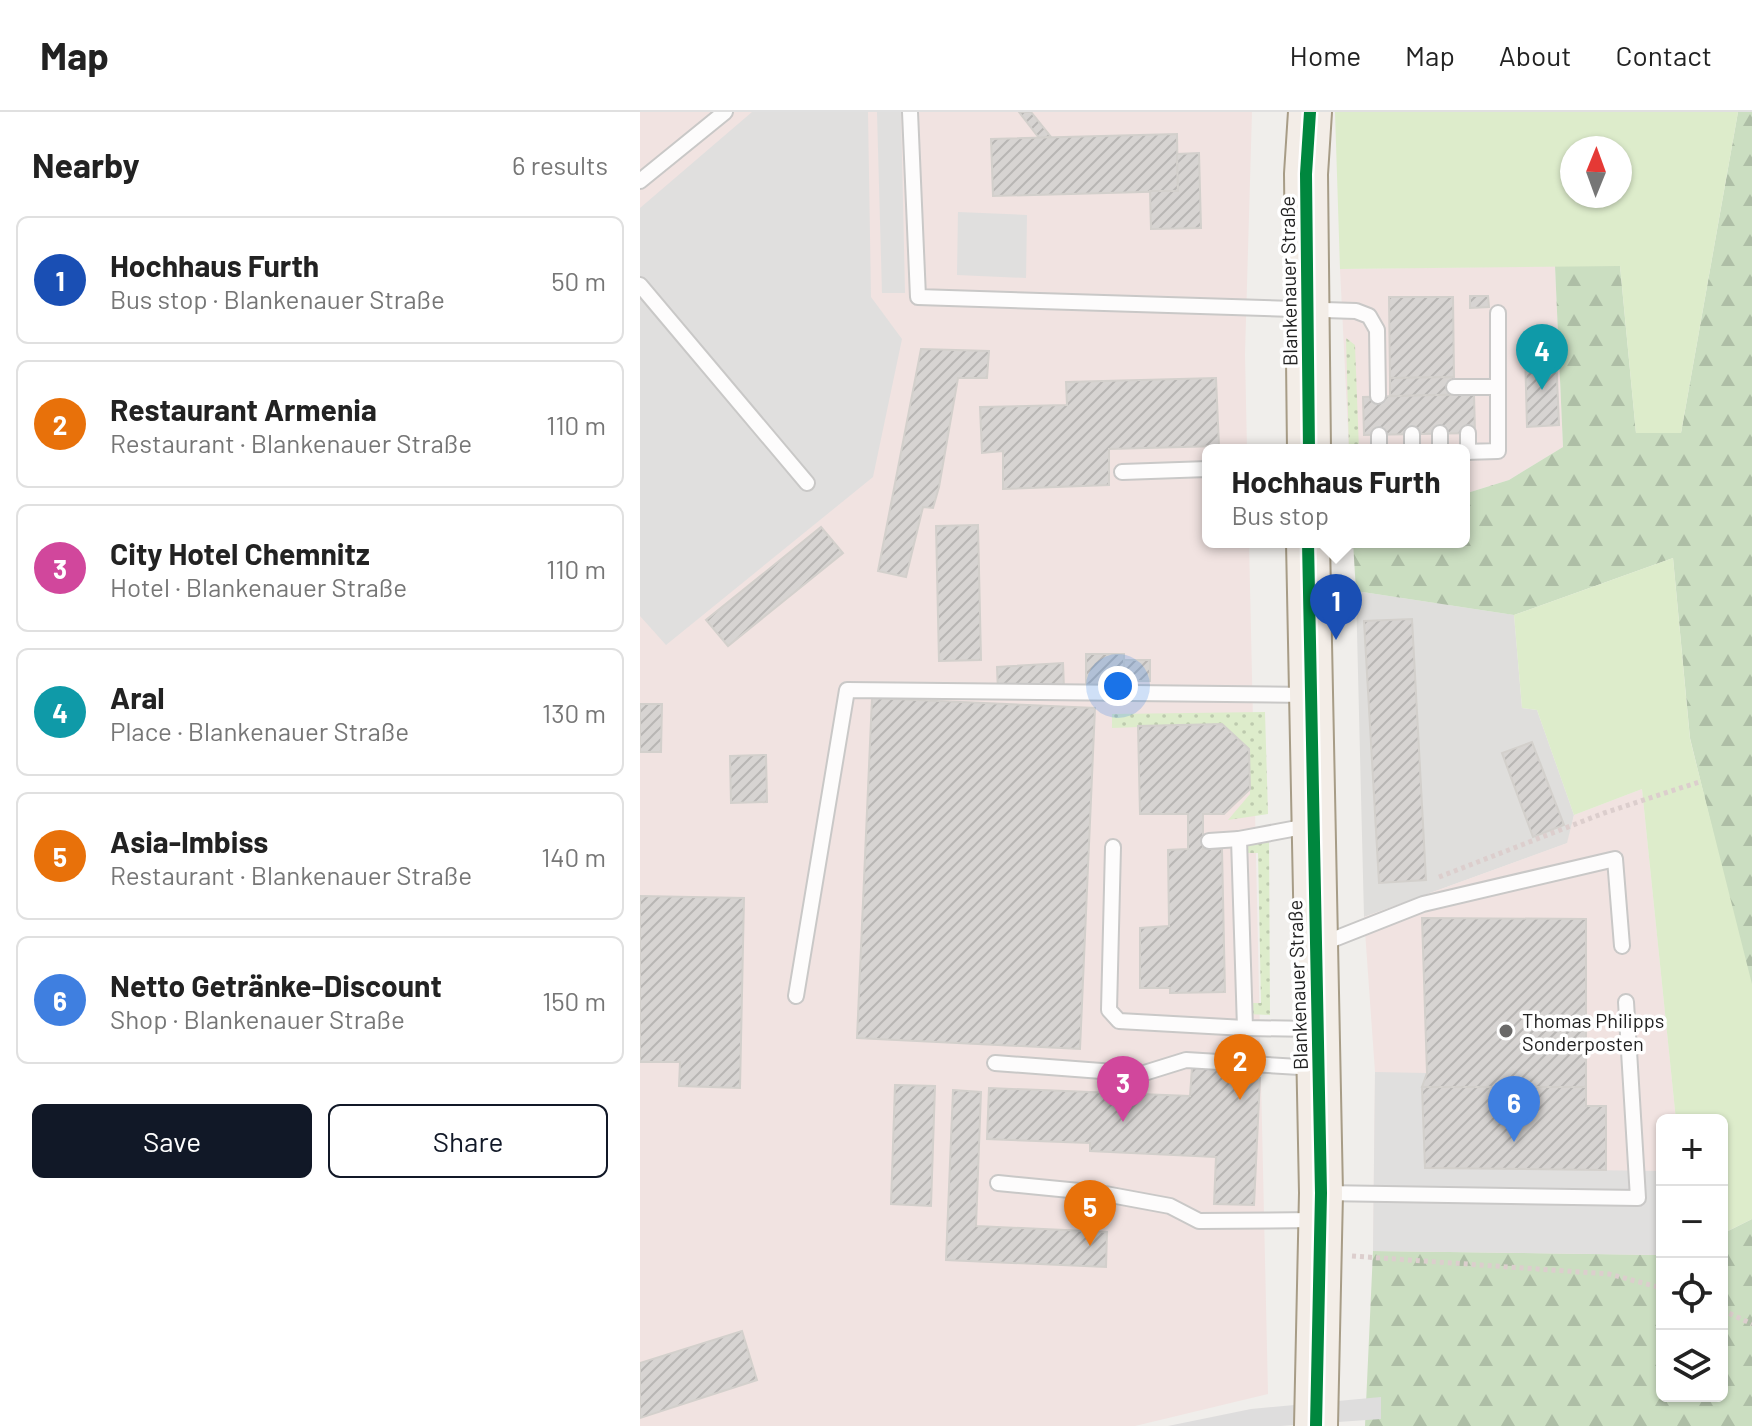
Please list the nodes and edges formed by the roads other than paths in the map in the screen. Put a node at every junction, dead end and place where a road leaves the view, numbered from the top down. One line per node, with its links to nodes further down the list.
1 (725, 112): 4 (lane)
2 (910, 112): 6 (lane)
3 (1310, 112): 6 (main road, Blankenauer Straße)
4 (640, 181)
5 (640, 285): 21 (lane)
6 (1309, 310): 10 (lane); 14 (main road, Blankenauer Straße)
7 (1498, 313): 8 (lane)
8 (1497, 387): 9 (lane); 18 (lane)
9 (1464, 390)
10 (1382, 391)
11 (1440, 433): 16 (lane)
12 (1468, 433): 17 (lane)
13 (1412, 434): 15 (lane)
14 (1309, 444)
15 (1412, 444)
16 (1440, 444)
17 (1467, 444)
18 (1470, 452)
19 (1202, 469): 20 (lane)
20 (1122, 472)
21 (807, 483)
22 (1308, 548): 23 (main road, Blankenauer Straße)
23 (1311, 695): 24 (main road, Blankenauer Straße); 30 (lane)
24 (1313, 825): 25 (lane); 29 (main road, Blankenauer Straße)
25 (1239, 839): 26 (lane); 32 (lane)
26 (1209, 841)
27 (1113, 847): 32 (lane)
28 (1622, 946): 29 (lane)
29 (1315, 947): 33 (main road, Blankenauer Straße)
30 (796, 996)
31 (1626, 1002): 36 (lane)
32 (1245, 1028): 33 (lane)
33 (1319, 1049): 34 (lane); 36 (main road, Blankenauer Straße)
34 (995, 1063)
35 (998, 1183): 36 (lane)
36 (1320, 1222): 37 (main road, Blankenauer Straße)
37 (1316, 1426)

